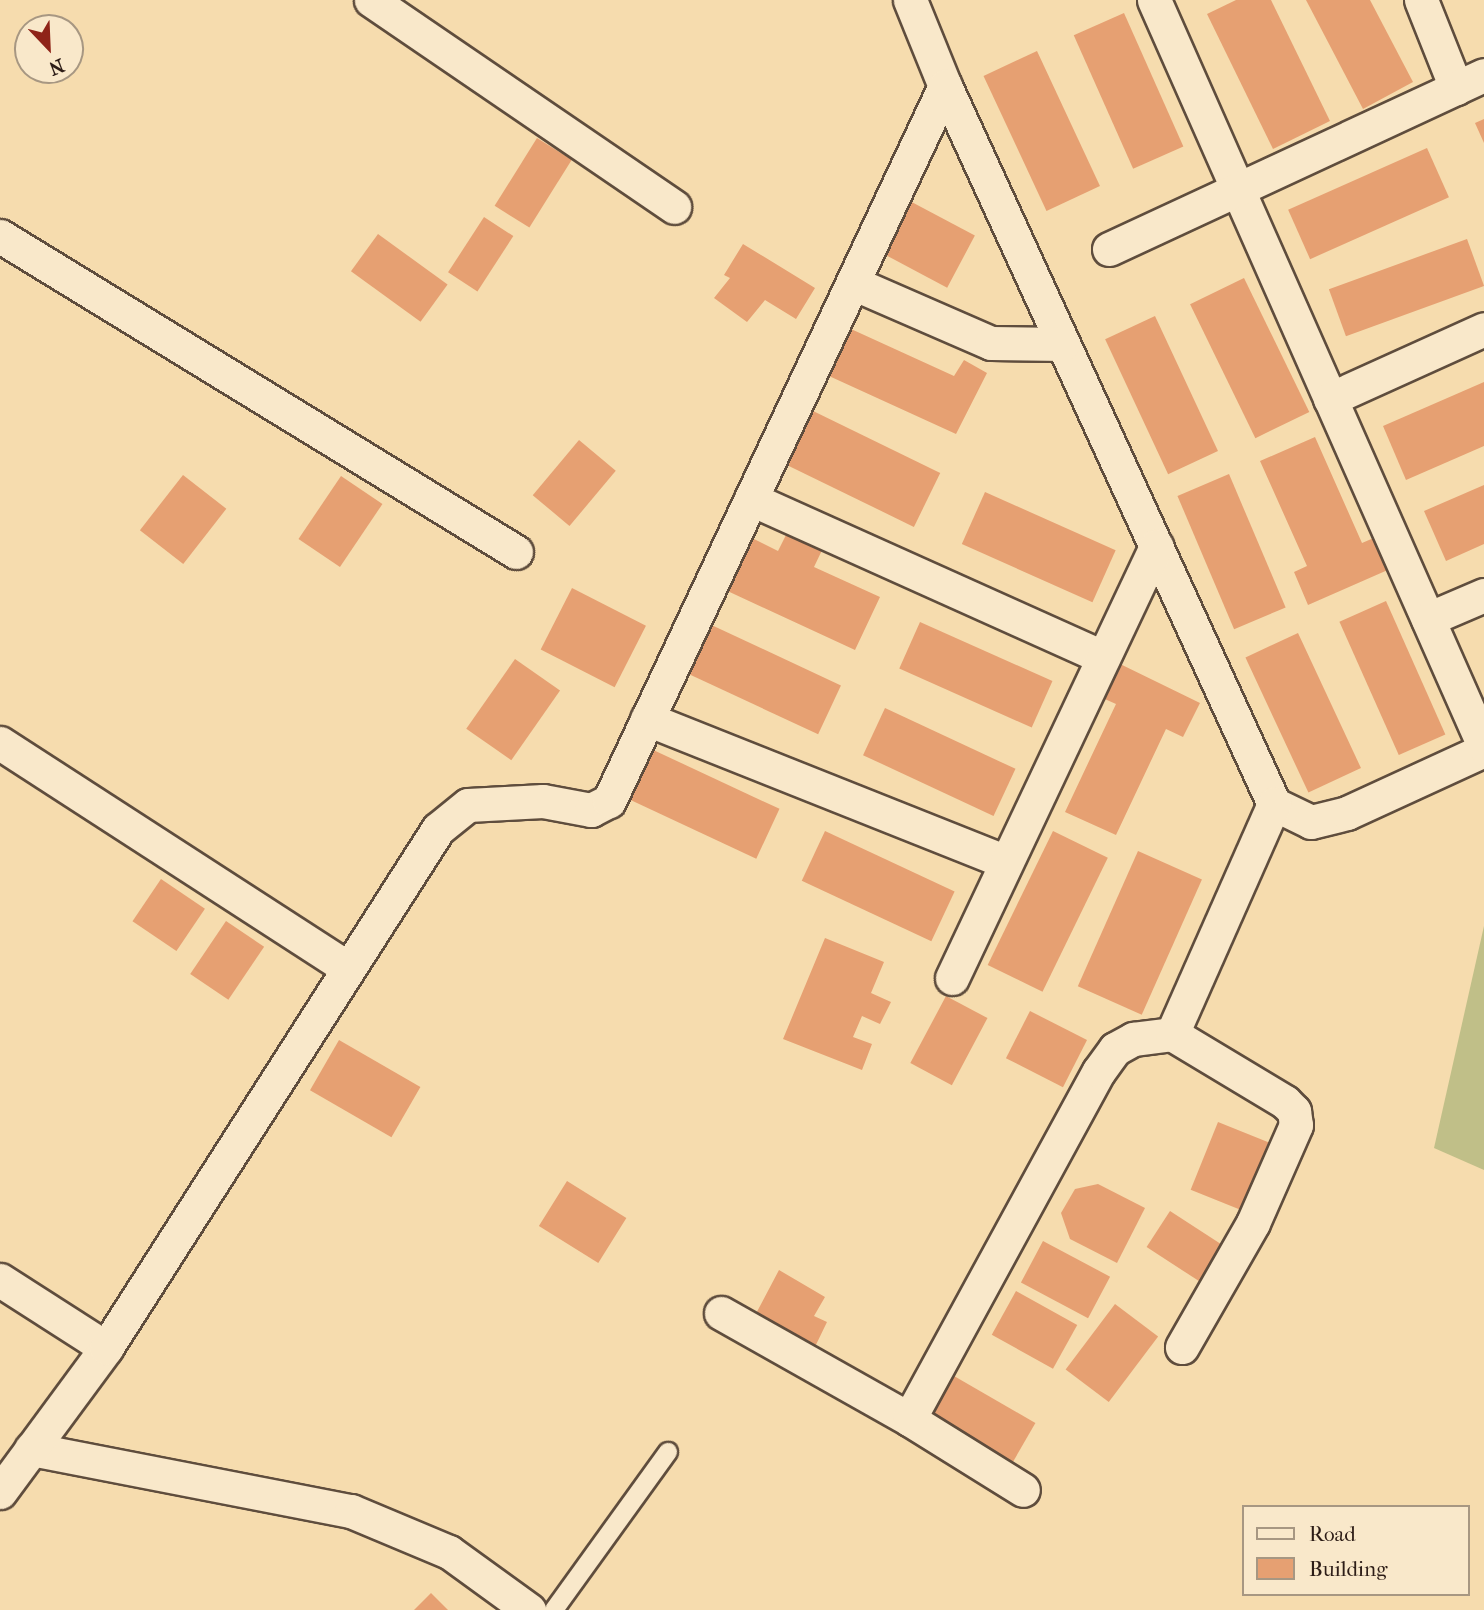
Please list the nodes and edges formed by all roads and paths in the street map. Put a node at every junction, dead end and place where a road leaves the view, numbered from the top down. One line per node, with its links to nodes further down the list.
1 (371, 0): 8 (street)
2 (910, 0): 6 (street)
3 (1154, 0): 7 (street)
4 (1422, 0): 5 (street)
5 (1470, 82): 7 (street)
6 (945, 86): 11 (street); 13 (street)
7 (1237, 188): 10 (street); 14 (street)
8 (674, 207)
9 (0, 236): 17 (street)
10 (1109, 249)
11 (853, 283): 13 (street); 15 (street)
12 (1484, 329): 14 (street)
13 (1063, 344): 16 (street)
14 (1330, 399): 19 (street)
15 (751, 499): 20 (street); 21 (street)
16 (1156, 546): 20 (street); 24 (street)
17 (516, 552)
18 (1484, 595): 19 (street)
19 (1428, 619): 23 (street)
20 (1103, 657): 25 (street)
21 (647, 719): 25 (street); 26 (street)
22 (0, 743): 26 (street)
23 (1484, 748): 24 (street)
24 (1274, 804): 28 (street)
25 (1006, 862): 27 (street)
26 (348, 968): 32 (street)
27 (951, 978)
28 (1172, 1034): 31 (street); 33 (street)
29 (0, 1280): 32 (street)
30 (721, 1314): 33 (street)
31 (1182, 1347)
32 (106, 1348): 34 (street)
33 (909, 1419): 36 (street)
34 (31, 1449): 37 (street); 38 (street)
35 (668, 1452): 39 (lane)
36 (1023, 1490)
37 (0, 1492)
38 (529, 1610)
39 (554, 1610)

